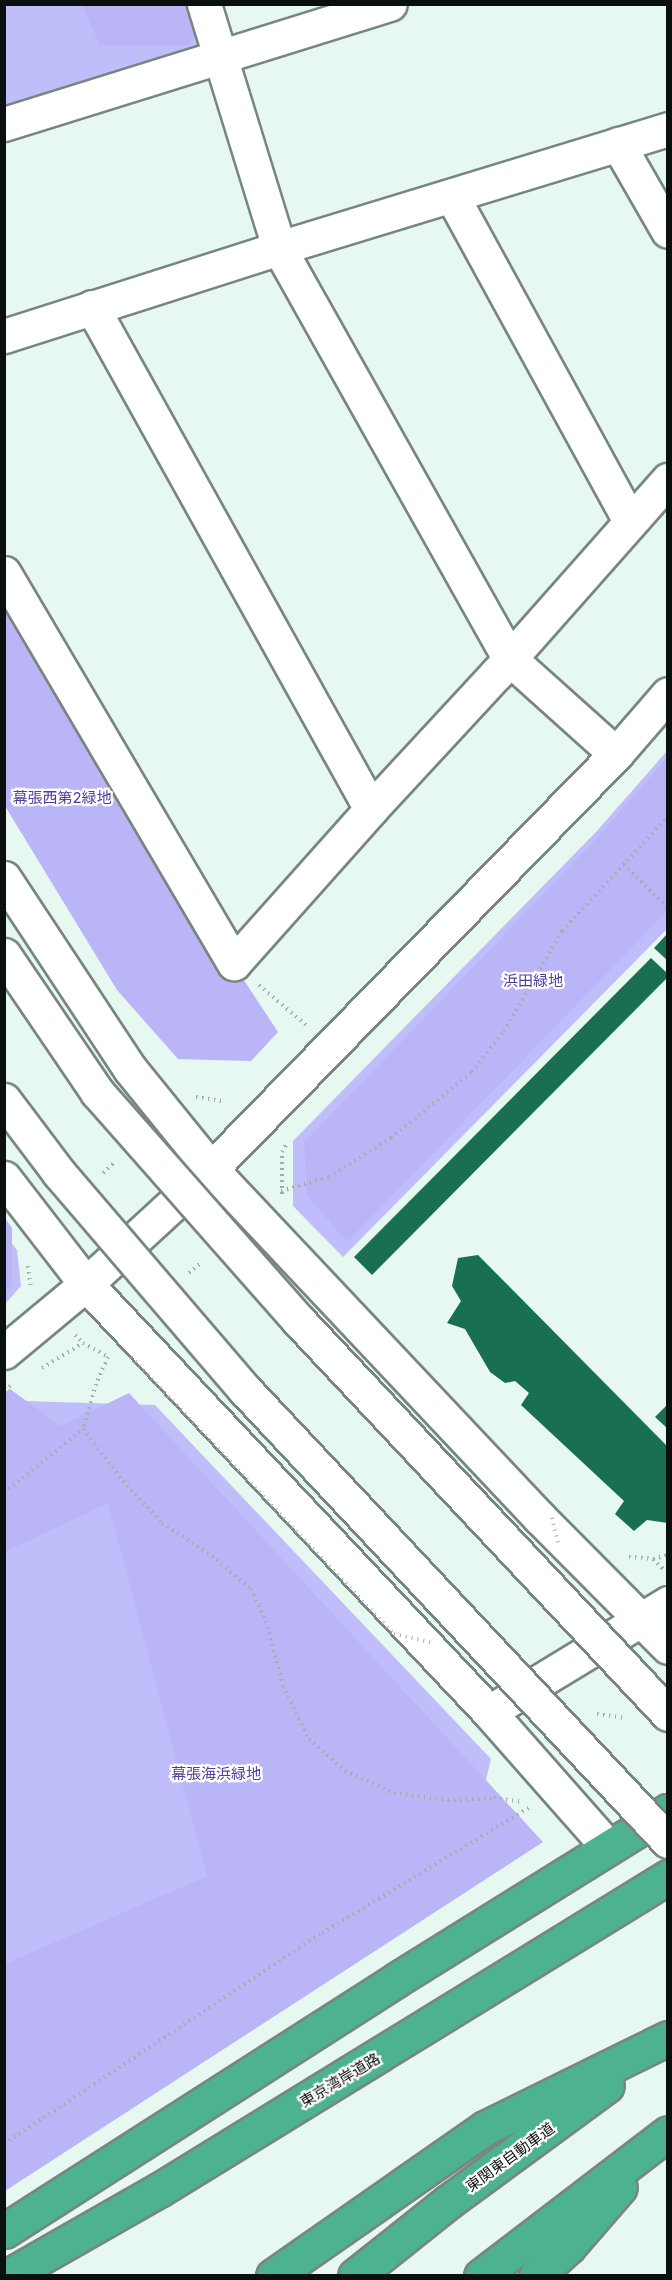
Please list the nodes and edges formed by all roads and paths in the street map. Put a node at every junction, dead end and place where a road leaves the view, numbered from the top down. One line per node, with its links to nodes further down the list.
1 (204, 4): 3 (street)
2 (390, 4): 3 (street)
3 (220, 57): 4 (street); 9 (street)
4 (4, 124)
5 (668, 129): 6 (street)
6 (618, 144): 7 (street); 8 (street)
7 (452, 196): 9 (street); 13 (street)
8 (668, 231)
9 (279, 248): 10 (street); 15 (street)
10 (92, 307): 11 (street); 18 (street)
11 (4, 336)
12 (668, 480): 13 (street)
13 (630, 522): 15 (street)
14 (4, 573): 24 (street)
15 (510, 659): 17 (street); 18 (street)
16 (668, 694): 17 (street)
17 (616, 754): 28 (street)
18 (371, 809): 24 (street)
19 (668, 817): 20 (path)
20 (624, 864): 22 (path); 30 (path)
21 (4, 878): 28 (street)
22 (668, 909)
23 (4, 955): 51 (street, bridge)
24 (234, 963): 25 (path)
25 (310, 1028)
26 (4, 1100): 53 (street, bridge)
27 (292, 1133): 30 (path)
28 (211, 1169): 33 (street); 47 (street)
29 (4, 1178): 33 (street)
30 (282, 1190): 31 (path); 32 (path)
31 (274, 1197)
32 (283, 1198)
33 (86, 1284): 34 (street); 50 (street)
34 (4, 1352)
35 (131, 1358): 48 (path, bridge)
36 (34, 1372): 39 (path)
37 (14, 1384): 38 (path)
38 (4, 1390)
39 (82, 1429): 40 (path); 58 (path)
40 (4, 1492)
41 (552, 1518): 44 (path, bridge)
42 (623, 1554): 45 (path)
43 (668, 1555): 45 (path)
44 (562, 1557)
45 (653, 1559): 46 (path)
46 (668, 1573)
47 (655, 1611): 49 (street); 50 (street)
48 (440, 1644)
49 (668, 1647)
50 (489, 1712): 54 (street)
51 (668, 1714)
52 (668, 1812): 54 (highway)
53 (668, 1841)
54 (608, 1847): 59 (highway)
55 (668, 1877): 60 (highway, 東京湾岸道路)
56 (668, 2039): 61 (highway); 62 (highway, 東関東自動車道)
57 (666, 2134): 63 (highway); 64 (highway)
58 (4, 2144)
59 (4, 2231)
60 (8, 2276)
61 (273, 2276)
62 (355, 2276)
63 (481, 2276)
64 (536, 2276)

